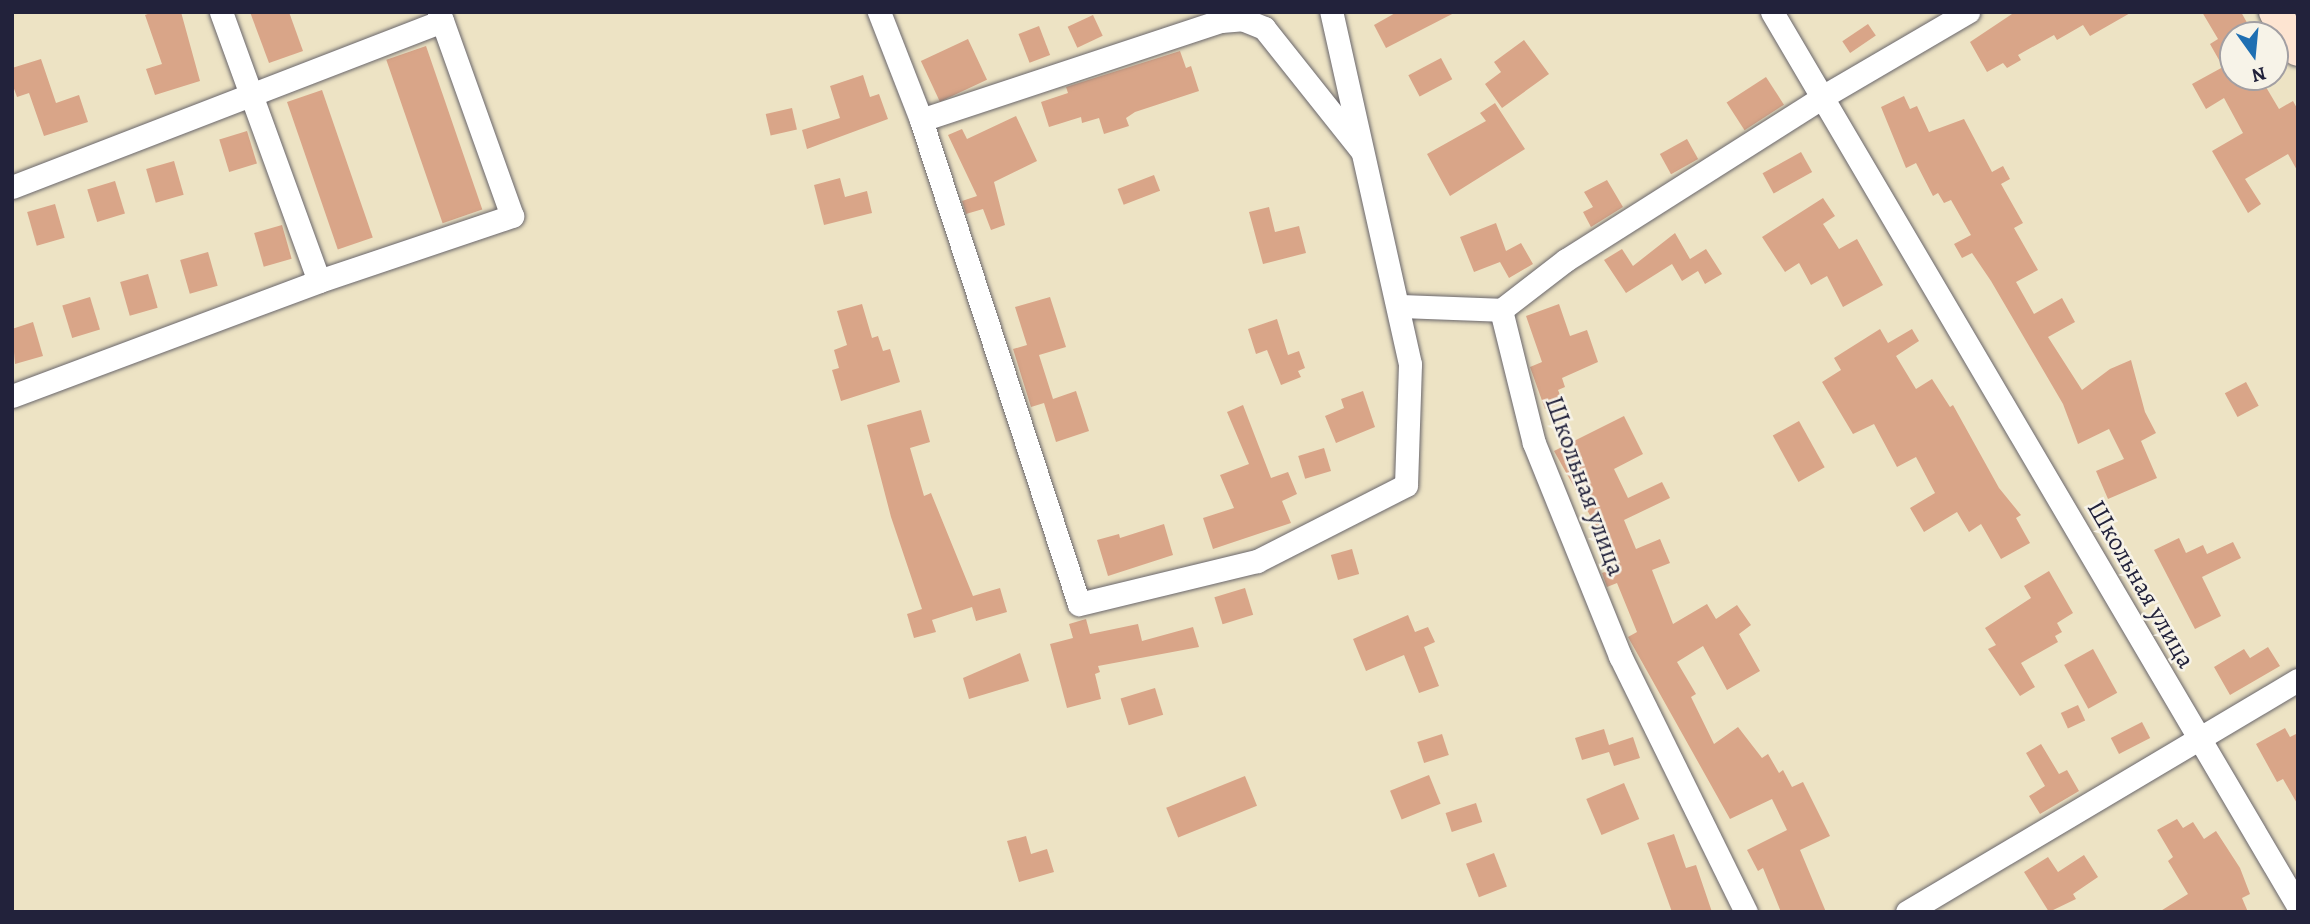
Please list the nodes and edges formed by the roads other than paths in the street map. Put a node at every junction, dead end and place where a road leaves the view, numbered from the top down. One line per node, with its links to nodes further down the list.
1 (221, 12): 9 (street)
2 (879, 12): 11 (street)
3 (1331, 12): 12 (street)
4 (1772, 12): 10 (street, Школьная улица)
5 (1968, 12): 10 (street)
6 (2275, 12): 8 (street)
7 (441, 17): 9 (street); 14 (street)
8 (2298, 50)
9 (250, 92): 13 (street); 14 (street)
10 (1824, 96): 16 (street); 19 (street, Школьная улица)
11 (921, 120): 12 (street); 15 (street)
12 (1365, 156): 15 (street)
13 (14, 183)
14 (318, 281): 17 (street)
15 (1399, 306): 16 (street)
16 (1501, 310): 21 (street, Школьная улица)
17 (12, 396)
18 (2298, 680): 19 (street)
19 (2199, 739): 20 (street, Школьная улица); 22 (street)
20 (2298, 906)
21 (1746, 912)
22 (1907, 912)

